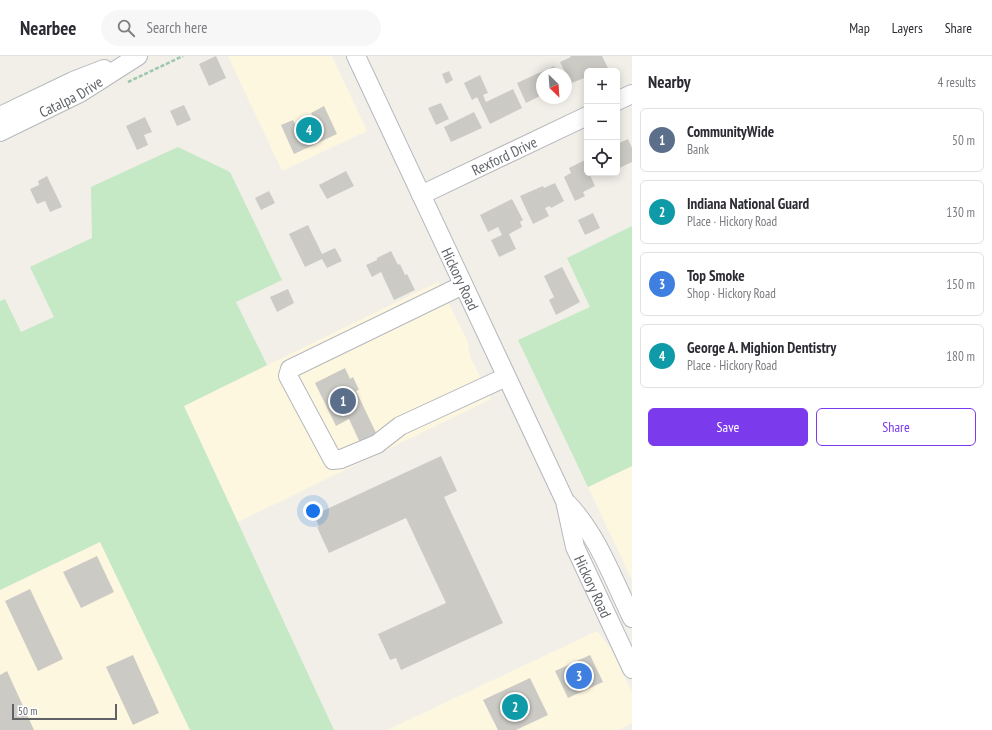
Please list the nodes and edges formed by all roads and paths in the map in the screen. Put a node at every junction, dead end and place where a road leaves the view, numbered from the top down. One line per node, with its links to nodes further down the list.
1 (138, 56): 5 (street, Catalpa Drive); 7 (street, Catalpa Drive)
2 (356, 56): 8 (street, Hickory Road)
3 (632, 94): 4 (street)
4 (620, 100)
5 (0, 116)
6 (584, 117): 8 (street, Rexford Drive)
7 (0, 132)
8 (421, 195): 9 (street, Hickory Road)
9 (463, 285): 10 (street, Hickory Road); 10 (street)
10 (506, 377): 11 (street, Hickory Road)
11 (565, 501): 12 (street, Hickory Road); 13 (street, Hickory Road)
12 (632, 618)
13 (632, 669)

